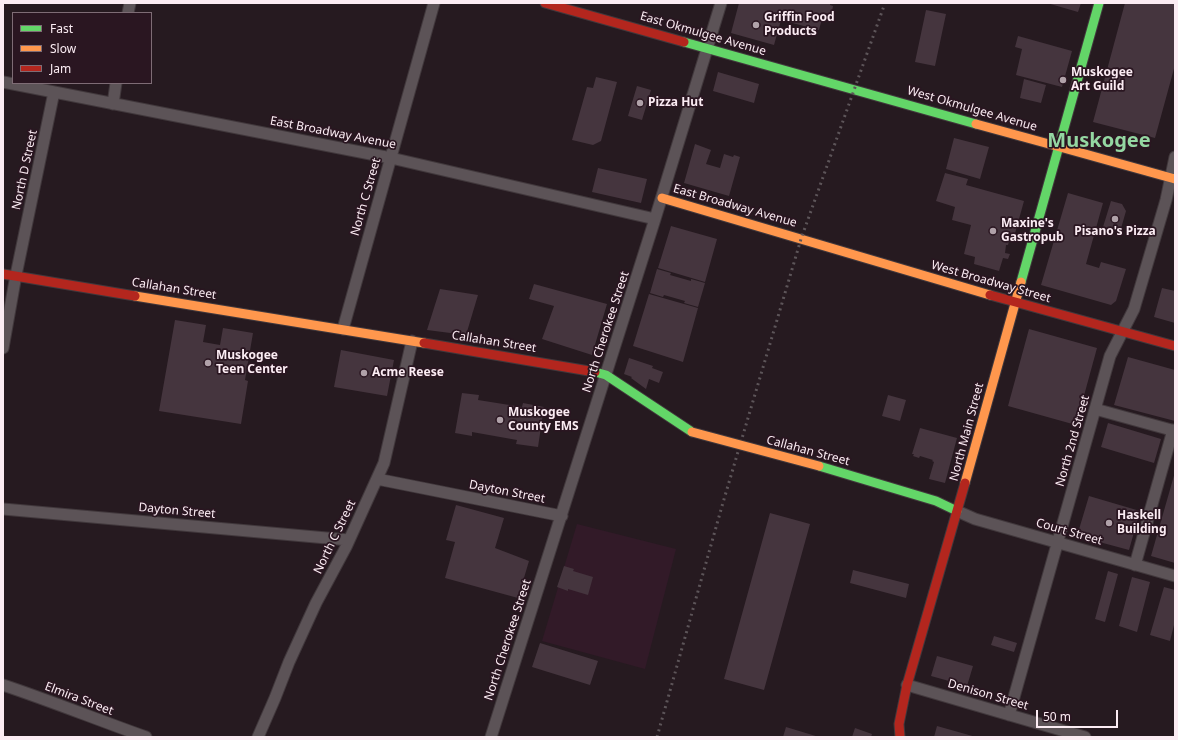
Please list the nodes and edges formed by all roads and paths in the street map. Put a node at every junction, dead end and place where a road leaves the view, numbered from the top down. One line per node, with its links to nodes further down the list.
1 (434, 3): 13 (street, North C Street)
2 (545, 3): 5 (street, East Okmulgee Avenue)
3 (721, 3): 5 (street, North Cherokee Street)
4 (1099, 3): 11 (street, North Main Street)
5 (707, 48): 8 (street, East Okmulgee Avenue); 15 (street, North Cherokee Street)
6 (13, 84): 9 (street, East Broadway Avenue)
7 (116, 84): 10 (street)
8 (854, 89): 11 (street, West Okmulgee Avenue)
9 (54, 92): 10 (street, East Broadway Avenue); 19 (street, North D Street)
10 (113, 104): 13 (street, East Broadway Avenue)
11 (1060, 146): 14 (street, West Okmulgee Avenue); 20 (street, North Main Street)
12 (1175, 157): 14 (street, North 2nd Street)
13 (391, 158): 16 (street, East Broadway Avenue); 21 (street, North C Street)
14 (1173, 178): 22 (street, North 2nd Street)
15 (662, 198): 16 (street, North Cherokee Street); 17 (street, East Broadway Avenue)
16 (655, 219): 26 (street, North Cherokee Street)
17 (801, 239): 20 (street, West Broadway Street)
18 (3, 274): 19 (street, Callahan Street)
19 (16, 275): 21 (street, Callahan Street); 25 (street, North D Street)
20 (1015, 302): 22 (street, West Broadway Street); 31 (street, North Main Street)
21 (343, 329): 23 (street, Callahan Street)
22 (1123, 332): 24 (street, West Broadway Street); 27 (street, North 2nd Street)
23 (412, 341): 26 (street, Callahan Street); 29 (street, North C Street)
24 (1175, 346)
25 (3, 348)
26 (606, 375): 31 (street, Callahan Street, bridge); 32 (street, North Cherokee Street)
27 (1096, 409): 28 (street); 34 (street, North 2nd Street)
28 (1174, 431): 35 (street)
29 (377, 479): 32 (street, Dayton Street); 33 (street, North C Street)
30 (3, 509): 33 (street, Dayton Street)
31 (957, 510): 34 (street, Court Street); 38 (street, North Main Street)
32 (562, 516): 43 (street, North Cherokee Street)
33 (349, 540): 42 (street, North C Street)
34 (1058, 542): 35 (street, Court Street); 39 (street, North 2nd Street)
35 (1135, 564): 36 (street, Court Street)
36 (1175, 576)
37 (3, 684): 41 (street, Elmira Street)
38 (907, 685): 39 (street, Denison Street); 40 (street, North Main Street)
39 (1009, 715): 46 (street, Denison Street)
40 (900, 724): 44 (street, North Main Street); 45 (street, North Main Street)
41 (146, 737)
42 (258, 737)
43 (491, 737)
44 (892, 737)
45 (900, 737)
46 (1086, 737)

